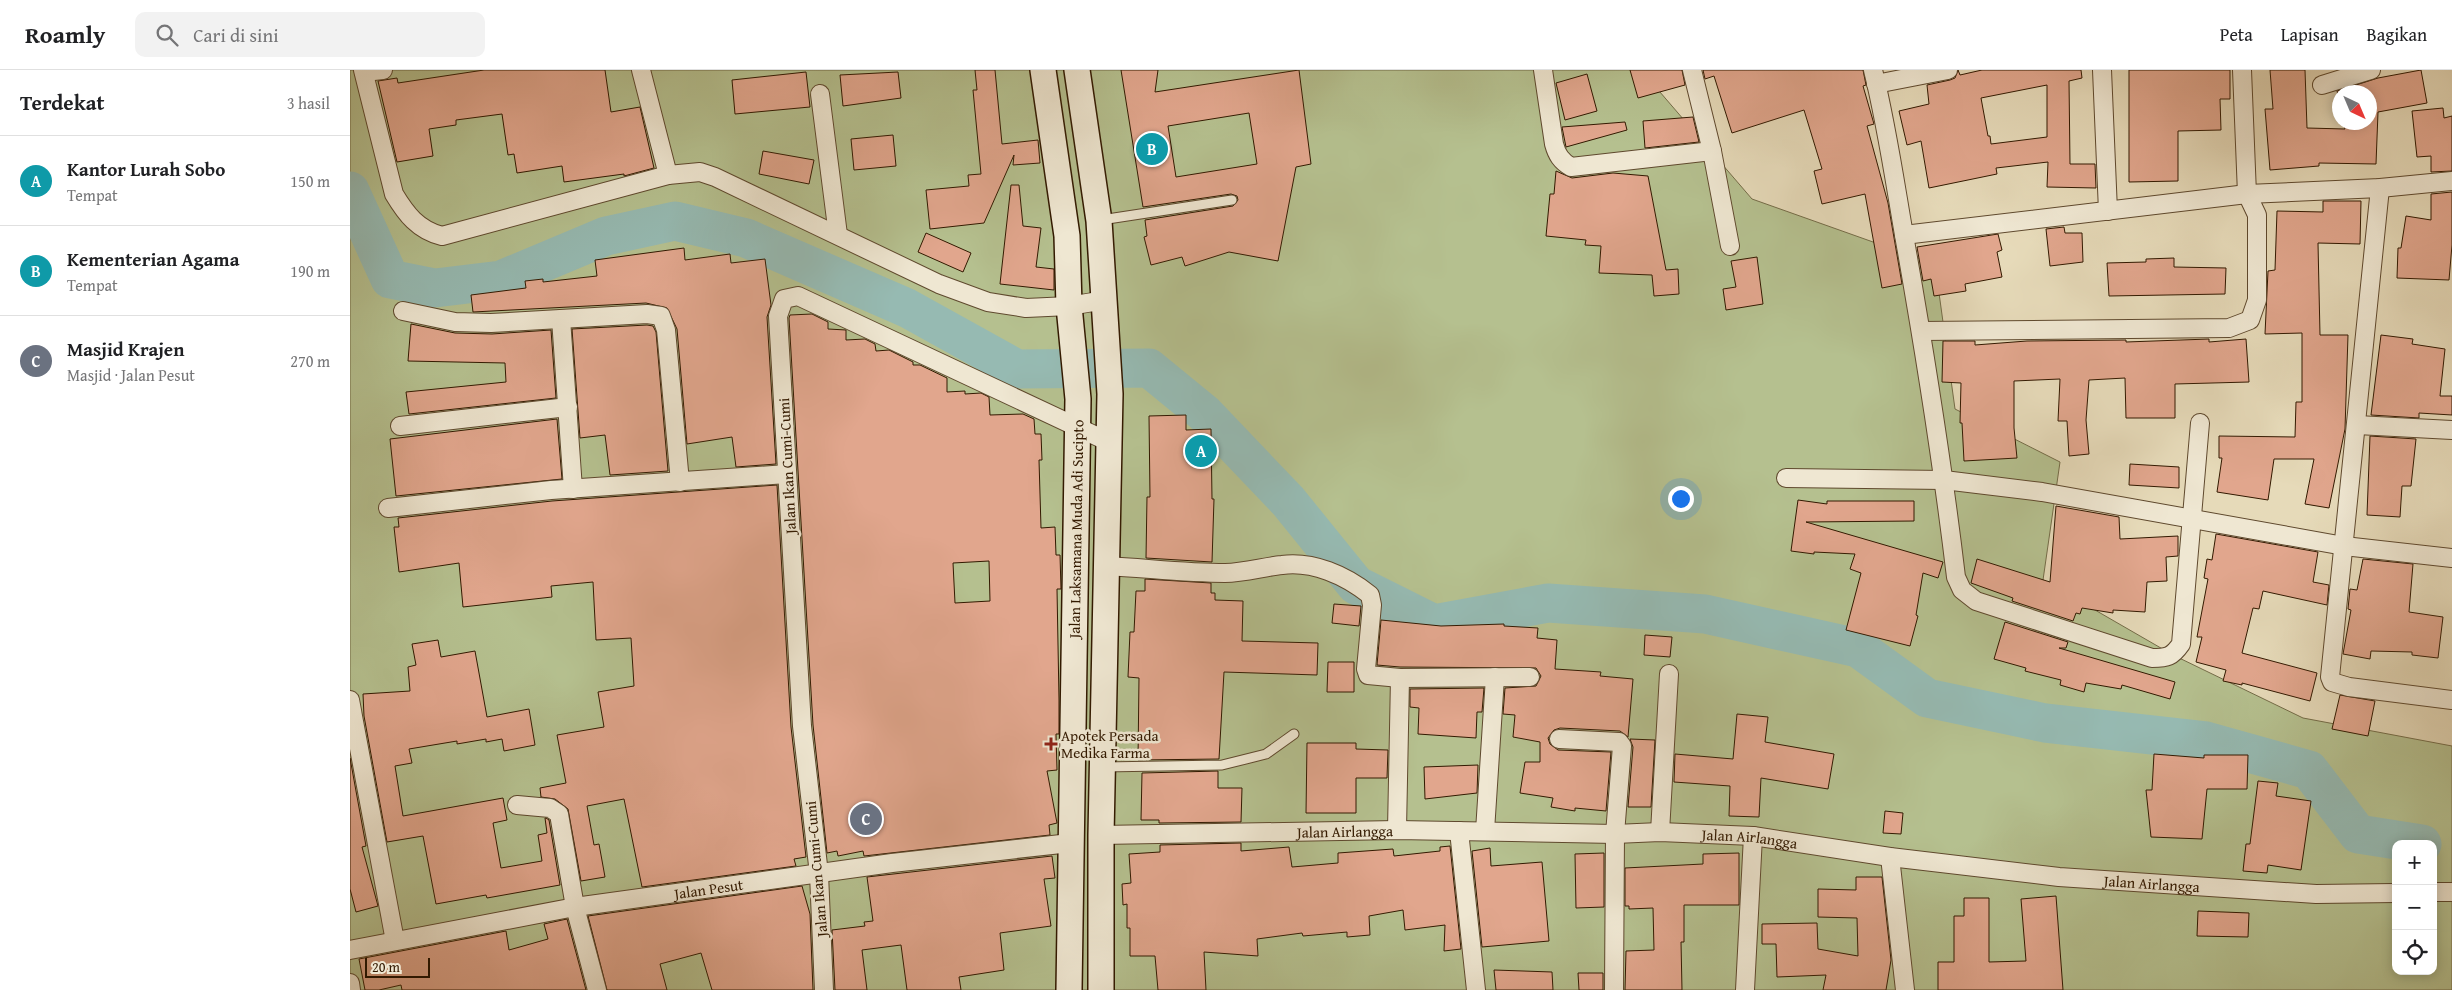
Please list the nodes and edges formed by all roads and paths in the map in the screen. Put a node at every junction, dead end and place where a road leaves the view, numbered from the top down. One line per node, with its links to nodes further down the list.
1 (383, 70): 11 (street)
2 (641, 70): 16 (street)
3 (1043, 70): 28 (main road, Jalan Laksamana Muda Adi Sucipto)
4 (1077, 70): 22 (main road, Jalan Laksamana Muda Adi Sucipto)
5 (1543, 70): 15 (street)
6 (1692, 70): 15 (street)
7 (1948, 70): 12 (street)
8 (2102, 70): 21 (street)
9 (2242, 70): 19 (street)
10 (2371, 70): 13 (street)
11 (364, 71): 16 (street)
12 (1874, 77): 24 (street)
13 (2322, 84)
14 (820, 94): 23 (street)
15 (1712, 151): 25 (street)
16 (668, 176): 23 (street)
17 (2452, 181): 18 (street)
18 (2380, 188): 19 (street); 33 (street)
19 (2247, 194): 21 (street); 30 (street)
20 (1232, 200): 22 (lane)
21 (2108, 211): 24 (street)
22 (1099, 221): 26 (main road, Jalan Laksamana Muda Adi Sucipto)
23 (838, 235): 28 (street)
24 (1904, 235): 30 (street)
25 (1730, 246)
26 (1105, 304): 28 (street); 37 (main road, Jalan Laksamana Muda Adi Sucipto)
27 (403, 312): 29 (street)
28 (1071, 316): 35 (main road, Jalan Laksamana Muda Adi Sucipto)
29 (561, 319): 31 (street); 41 (street)
30 (1921, 331): 40 (street)
31 (568, 407): 34 (street); 42 (street)
32 (2200, 423): 44 (street)
33 (2356, 425): 36 (street); 45 (street)
34 (400, 426)
35 (1078, 428): 37 (street, Jalan Ikan Cumi-Cumi); 38 (street, Jalan Ikan Cumi-Cumi); 65 (main road, Jalan Laksamana Muda Adi Sucipto)
36 (2452, 430)
37 (1109, 442): 47 (main road, Jalan Laksamana Muda Adi Sucipto)
38 (787, 474): 41 (street); 67 (street, Jalan Ikan Cumi-Cumi)
39 (1786, 478): 40 (street)
40 (1944, 480): 44 (street); 44 (street)
41 (680, 482): 42 (street)
42 (573, 489): 43 (street)
43 (388, 508)
44 (2193, 519): 45 (street)
45 (2344, 546): 46 (street); 53 (street)
46 (2452, 558)
47 (1106, 566): 51 (street); 56 (main road, Jalan Laksamana Muda Adi Sucipto)
48 (1669, 674): 61 (street)
49 (1495, 677): 50 (street); 51 (street); 59 (street)
50 (1530, 677)
51 (1400, 678): 58 (street)
52 (350, 700): 72 (street)
53 (2452, 700)
54 (1294, 734): 56 (lane)
55 (1559, 740): 62 (street)
56 (1103, 767): 63 (main road, Jalan Laksamana Muda Adi Sucipto)
57 (517, 805): 71 (street)
58 (1397, 830): 60 (street, Jalan Airlangga); 63 (street, Jalan Airlangga)
59 (1486, 831): 60 (street, Jalan Airlangga); 62 (street, Jalan Airlangga)
60 (1459, 832): 80 (street)
61 (1660, 832): 62 (street, Jalan Airlangga); 64 (street, Jalan Airlangga)
62 (1615, 834): 81 (street)
63 (1101, 835): 79 (main road, Jalan Laksamana Muda Adi Sucipto)
64 (1753, 836): 66 (street, Jalan Airlangga); 82 (street)
65 (1070, 843): 67 (street, Jalan Pesut); 78 (main road, Jalan Laksamana Muda Adi Sucipto)
66 (1890, 858): 70 (street, Jalan Airlangga); 83 (street)
67 (819, 874): 71 (street, Jalan Pesut); 77 (street, Jalan Ikan Cumi-Cumi)
68 (2437, 892): 69 (street)
69 (2452, 892)
70 (2392, 893)
71 (575, 907): 72 (street, Jalan Pesut); 76 (street)
72 (395, 942): 73 (street, Jalan Pesut)
73 (350, 950)
74 (350, 983): 75 (street)
75 (352, 990)
76 (597, 990)
77 (824, 990)
78 (1069, 990)
79 (1101, 990)
80 (1476, 990)
81 (1614, 990)
82 (1744, 990)
83 (1904, 990)

